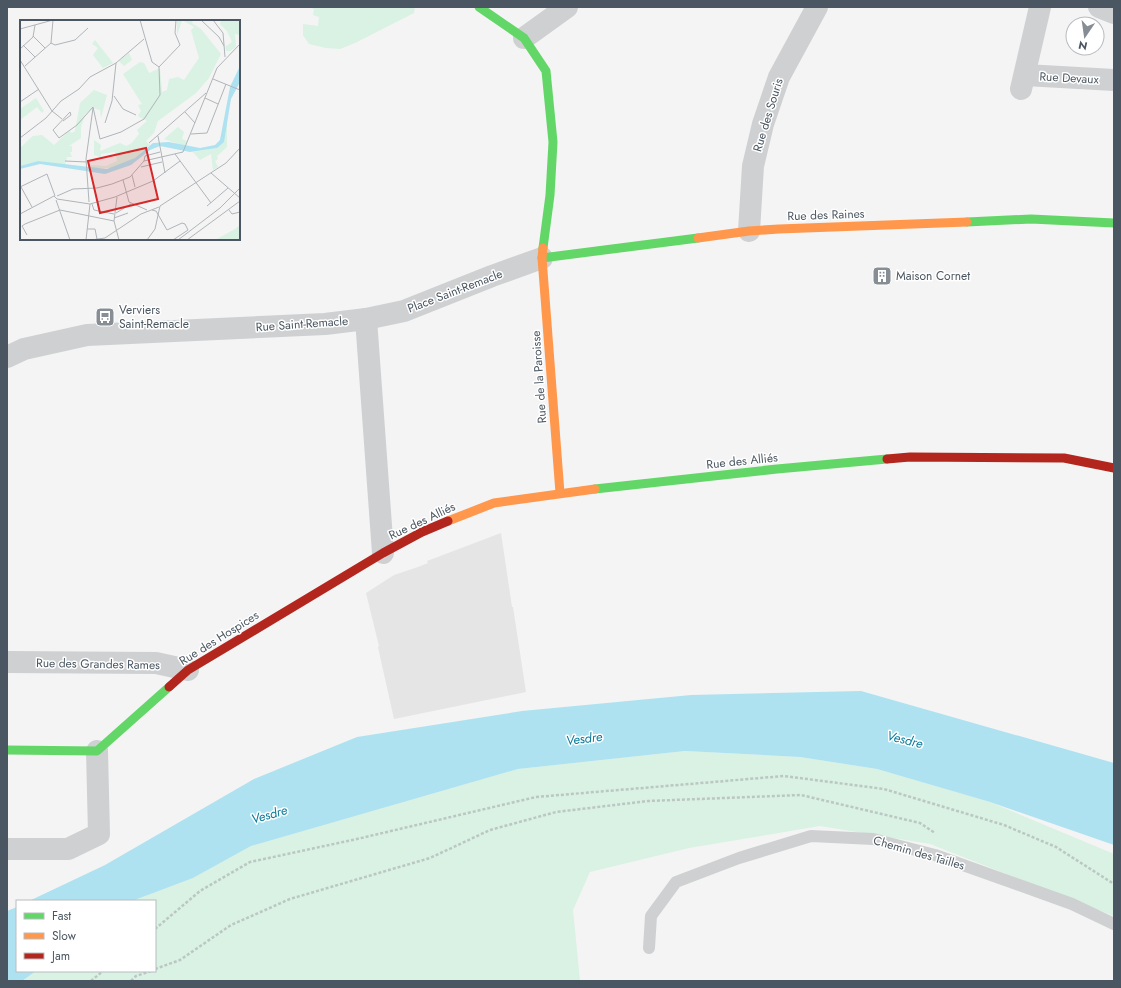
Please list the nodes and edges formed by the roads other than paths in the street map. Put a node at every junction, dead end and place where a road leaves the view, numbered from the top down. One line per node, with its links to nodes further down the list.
1 (479, 7): 7 (street)
2 (567, 7): 7 (street)
3 (817, 7): 10 (street, Rue des Souris)
4 (1040, 7): 8 (street, Rue Devaux)
5 (1099, 7): 6 (street)
6 (1114, 13)
7 (524, 38): 11 (street, Rue de la Paroisse)
8 (1114, 80)
9 (1113, 223): 10 (street, Rue des Raines)
10 (749, 231): 11 (street, Rue des Raines)
11 (542, 258): 12 (street, Place Saint-Remacle); 15 (street, Rue de la Paroisse)
12 (366, 318): 13 (street, Rue Saint-Remacle); 16 (street, Rue Saint-Remacle)
13 (7, 357)
14 (1114, 468): 15 (street, Rue des Alliés)
15 (560, 493): 16 (street, Rue des Alliés)
16 (383, 553): 18 (street, Rue des Hospices)
17 (7, 662): 18 (street, Rue des Grandes Rames)
18 (188, 670): 20 (street, Rue des Hospices)
19 (7, 750): 20 (street)
20 (97, 751): 21 (street)
21 (7, 849)
22 (1114, 924): 23 (lane, Chemin des Tailles)
23 (650, 948)

